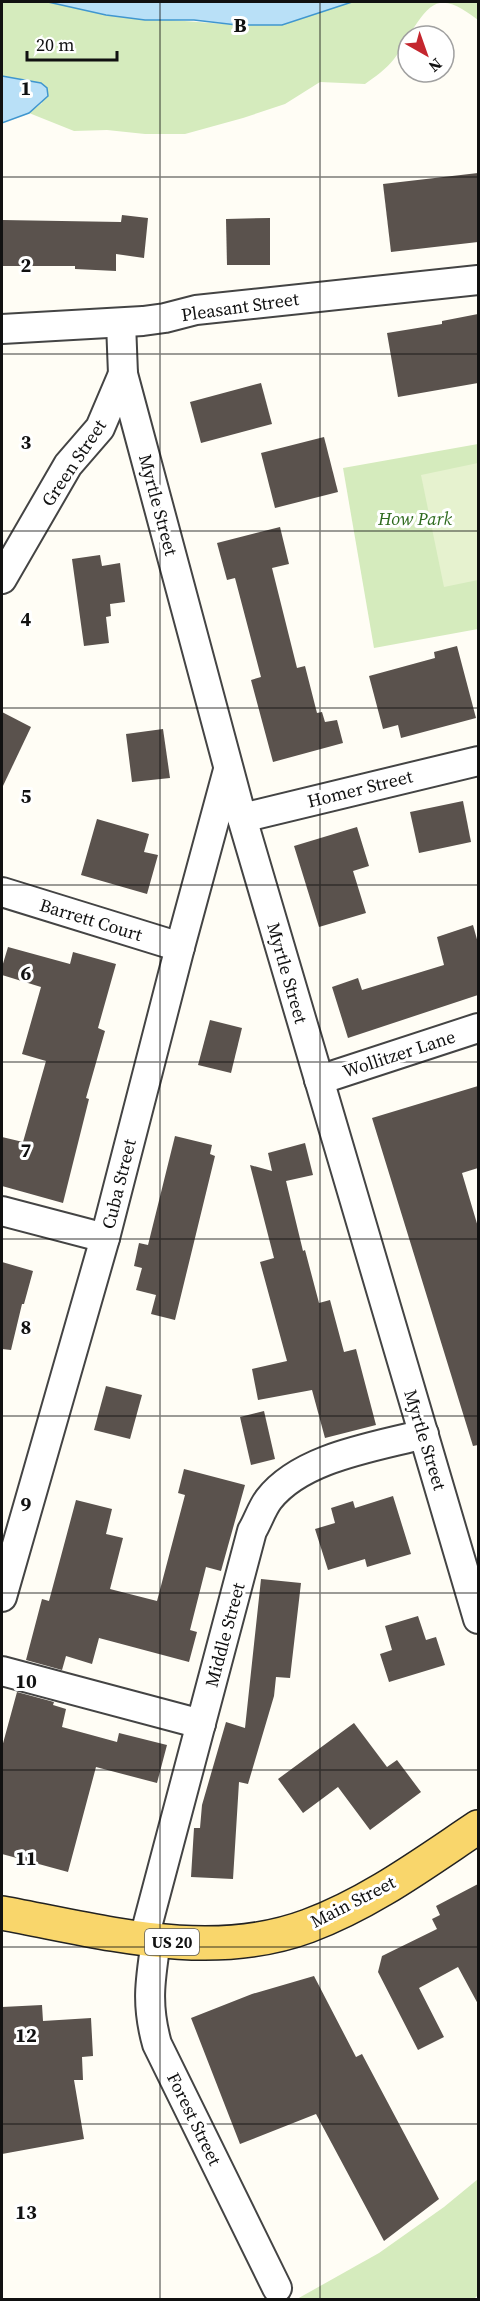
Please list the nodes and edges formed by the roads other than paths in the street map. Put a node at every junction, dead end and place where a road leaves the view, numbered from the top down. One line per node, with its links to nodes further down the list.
1 (478, 280): 2 (street, Pleasant Street)
2 (120, 323): 3 (street, Pleasant Street); 4 (street, Myrtle Street)
3 (2, 329)
4 (123, 374): 5 (street, Green Street); 7 (street, Myrtle Street)
5 (2, 579)
6 (478, 761): 8 (street, Homer Street)
7 (229, 768): 8 (street, Myrtle Street); 10 (street, Cuba Street)
8 (242, 818): 12 (street, Myrtle Street)
9 (2, 892): 10 (street, Barrett Court)
10 (180, 947): 14 (street, Cuba Street)
11 (478, 1028): 12 (street, Wollitzer Lane)
12 (319, 1080): 15 (street, Myrtle Street)
13 (2, 1211): 14 (street)
14 (105, 1238): 16 (street, Cuba Street)
15 (424, 1434): 17 (street, Myrtle Street); 19 (street, Middle Street)
16 (2, 1597)
17 (478, 1619)
18 (2, 1671): 19 (street)
19 (201, 1724): 22 (street, Middle Street)
20 (478, 1827): 22 (main road, Main Street / US 20)
21 (2, 1913): 22 (main road, Main Street / US 20)
22 (150, 1940): 23 (street, Forest Street)
23 (277, 2288)

